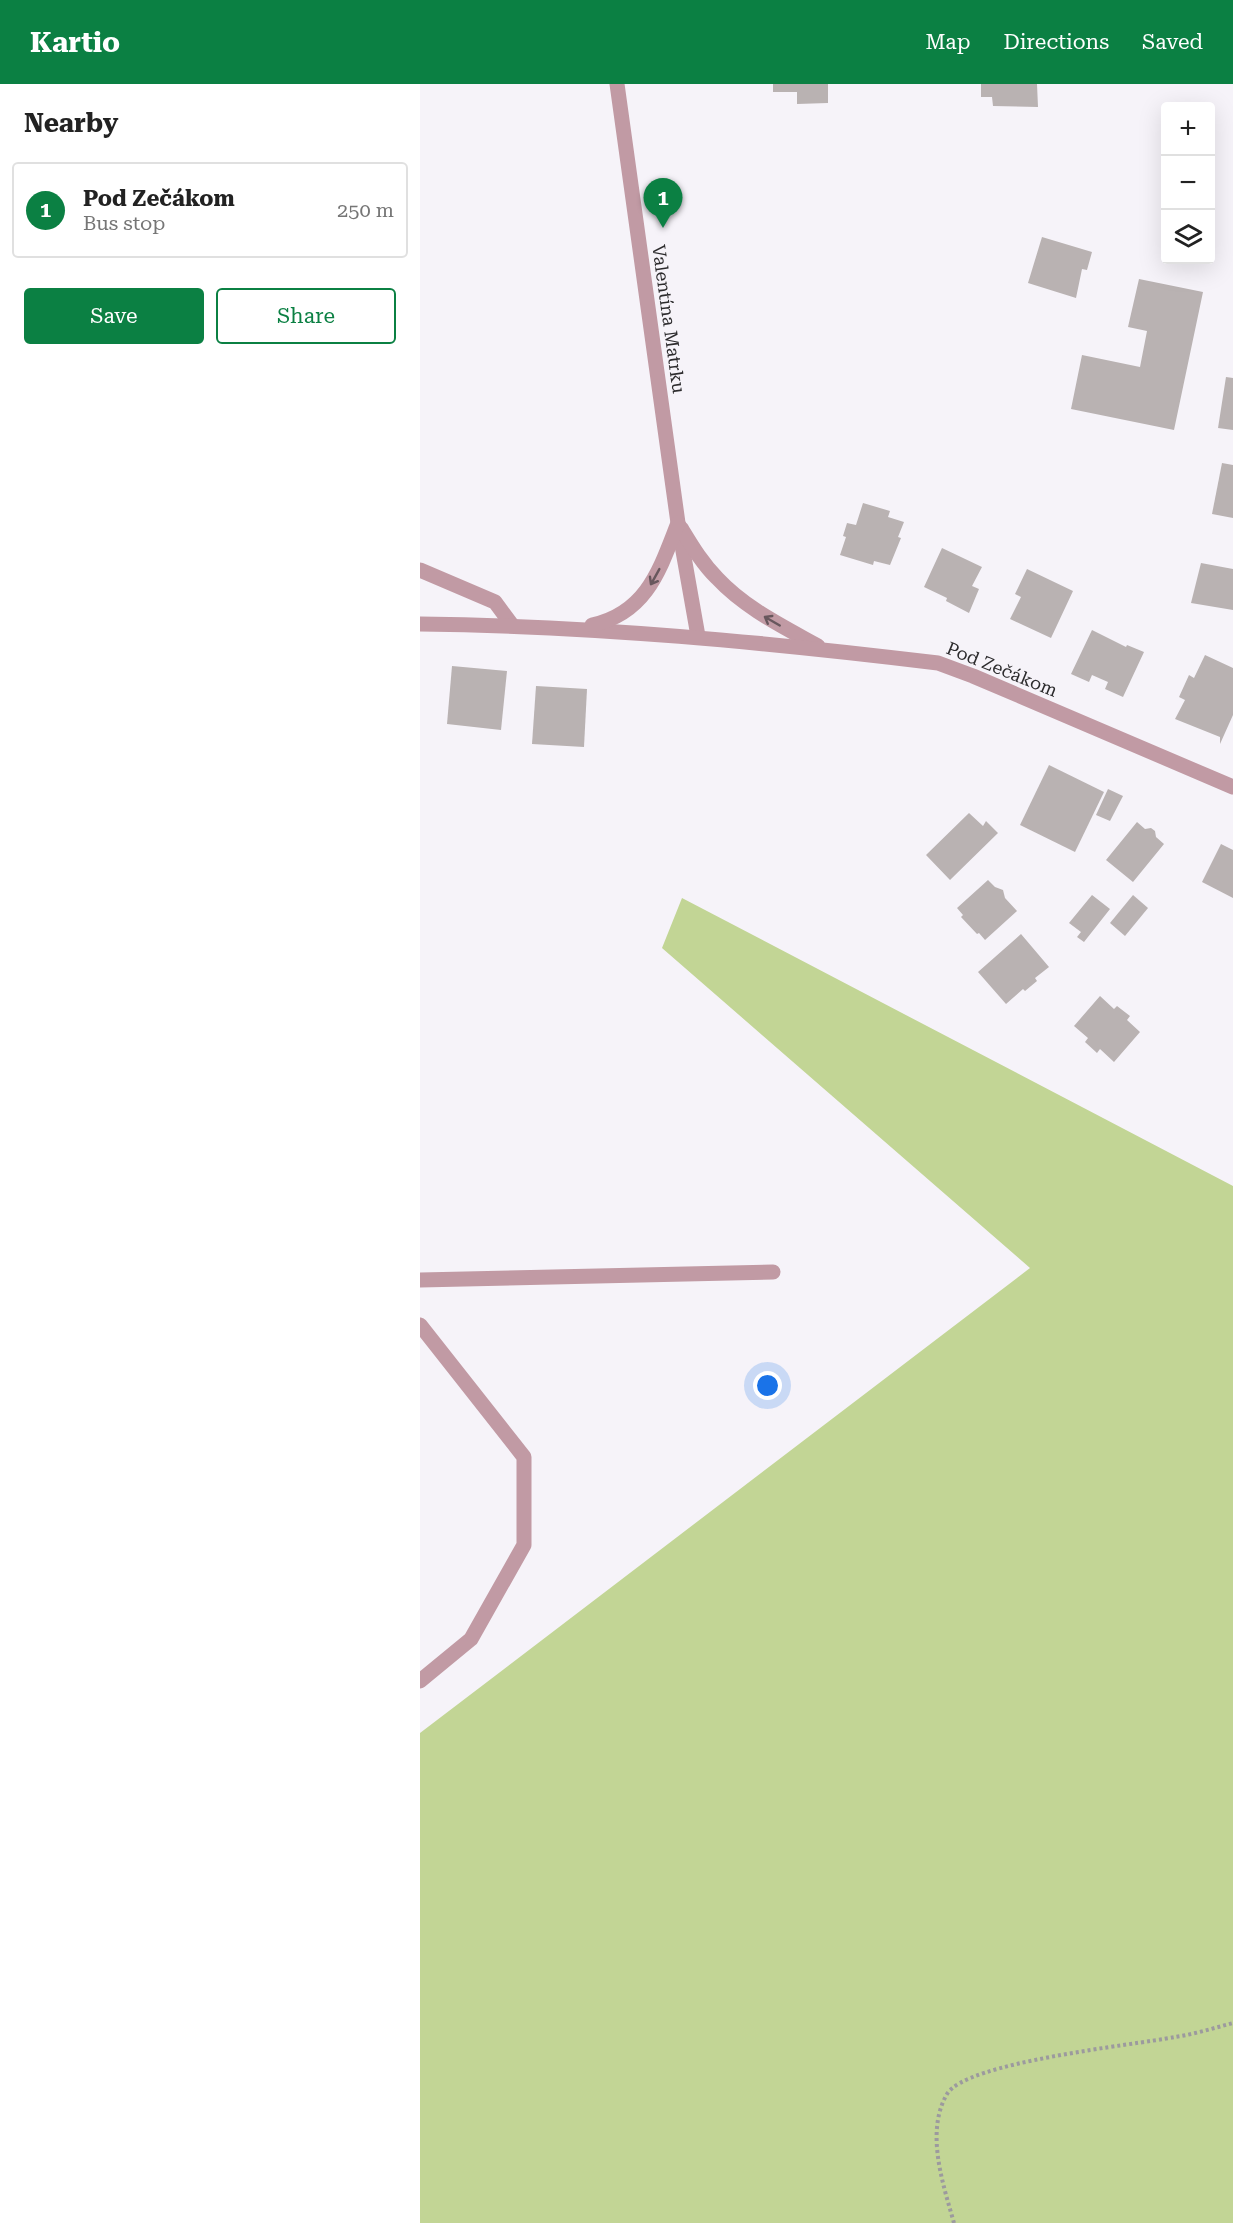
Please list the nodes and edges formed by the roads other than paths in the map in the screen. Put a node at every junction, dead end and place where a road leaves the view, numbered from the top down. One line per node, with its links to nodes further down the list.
1 (617, 84): 2 (street, Valentína Matrku)
2 (678, 523): 6 (street, Valentína Matrku, one-way to 6); 7 (street, Valentína Matrku); 8 (street, Valentína Matrku, one-way to 2)
3 (420, 570): 5 (street)
4 (420, 624): 5 (street, Pod Zečákom)
5 (512, 625): 6 (street, Pod Zečákom)
6 (580, 628): 7 (street, Pod Zečákom)
7 (698, 636): 8 (street, Pod Zečákom)
8 (824, 649): 9 (street, Pod Zečákom)
9 (1233, 787)
10 (773, 1272): 11 (street)
11 (420, 1280)
12 (420, 1325): 13 (street)
13 (420, 1681)

